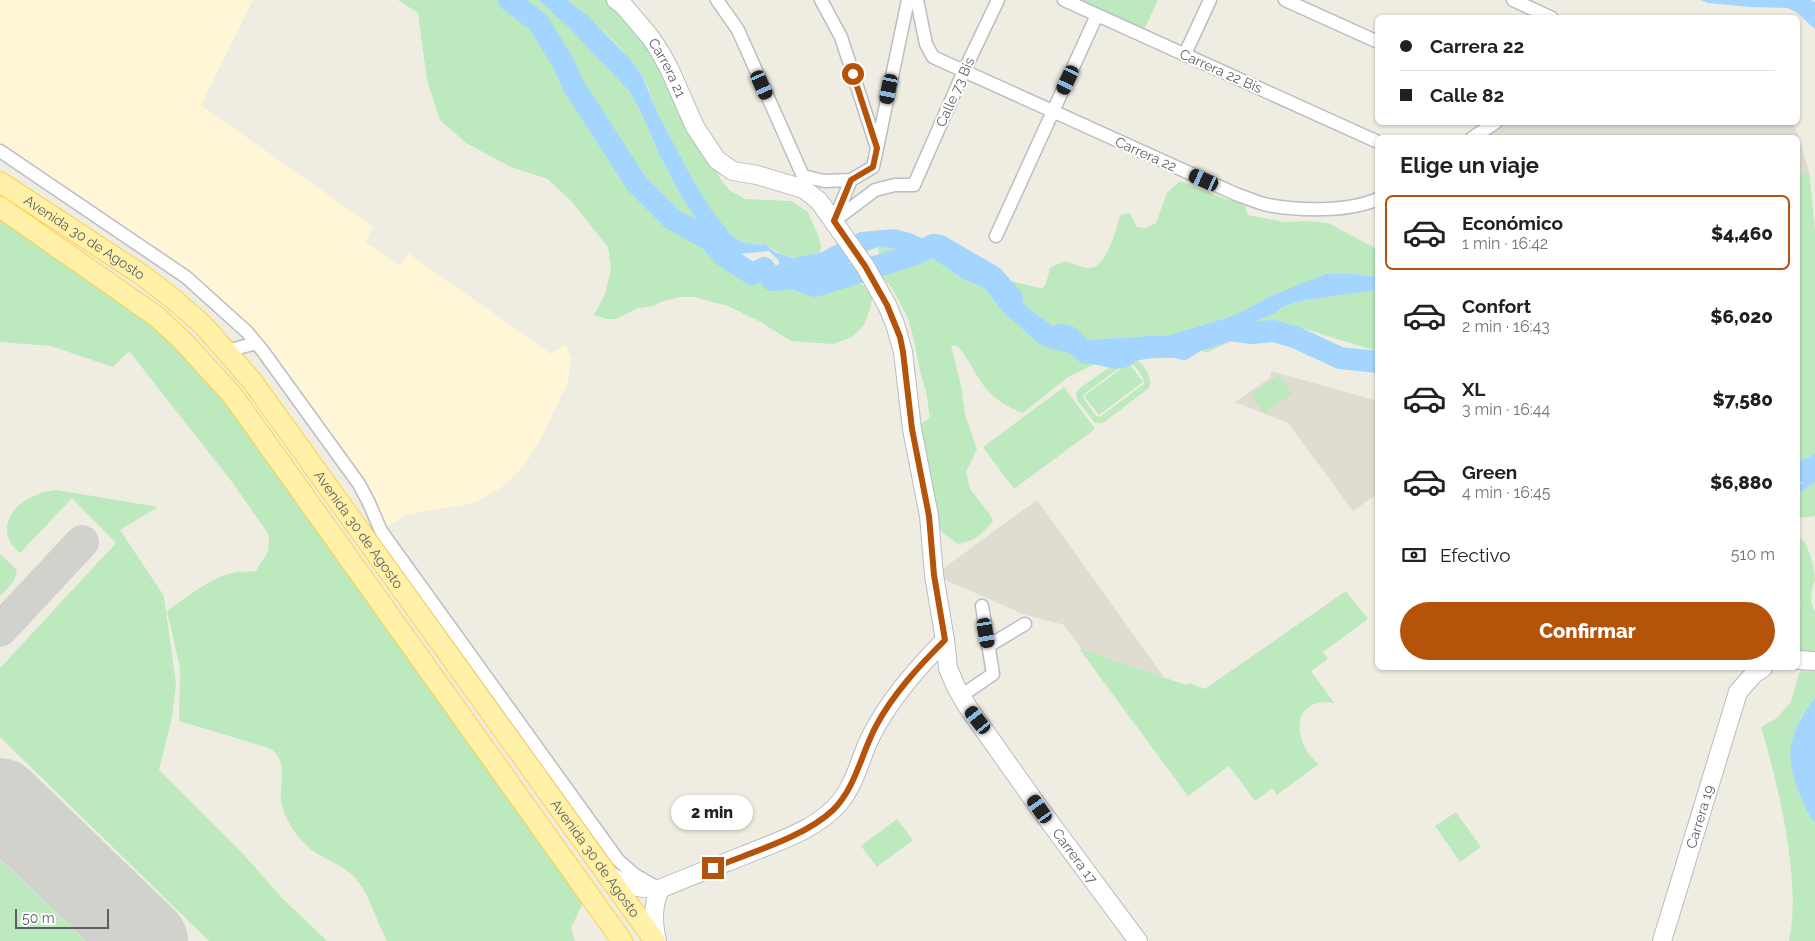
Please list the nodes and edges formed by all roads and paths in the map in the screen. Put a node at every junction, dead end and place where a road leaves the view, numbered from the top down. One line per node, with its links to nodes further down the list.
1 (616, 0): 22 (street, Carrera 21)
2 (717, 0): 22 (street)
3 (821, 0): 20 (street)
4 (908, 0): 20 (street)
5 (917, 0): 15 (street, Carrera 22)
6 (998, 0): 15 (street, Calle 73 Bis)
7 (1064, 0): 11 (street, Carrera 22 Bis)
8 (1210, 0): 14 (street)
9 (1286, 0): 13 (street)
10 (1513, 0): 12 (street)
11 (1097, 15): 14 (street, Carrera 22 Bis); 16 (street)
12 (1546, 15)
13 (1375, 41)
14 (1185, 54): 19 (street, Carrera 22 Bis)
15 (964, 71): 16 (street, Carrera 22); 27 (street, Calle 73 Bis)
16 (1053, 112): 25 (street, Carrera 22); 28 (street)
17 (1492, 125): 18 (street)
18 (1476, 135)
19 (1375, 141)
20 (877, 148): 23 (street)
21 (0, 151): 30 (street)
22 (798, 180): 23 (street); 27 (street, Carrera 21)
23 (851, 180): 27 (street)
24 (0, 182): 31 (main road, Avenida 30 de Agosto)
25 (1375, 200)
26 (0, 207): 41 (main road, Avenida 30 de Agosto)
27 (838, 228): 29 (street, Carrera 21)
28 (996, 236)
29 (865, 266): 35 (street, Carrera 17)
30 (256, 343): 31 (street); 32 (street)
31 (227, 351): 32 (main road, Avenida 30 de Agosto)
32 (375, 537): 39 (main road, Avenida 30 de Agosto); 40 (street)
33 (982, 606): 36 (street)
34 (1025, 624): 36 (street)
35 (945, 640): 38 (street, Carrera 17); 40 (street)
36 (988, 646): 38 (street)
37 (1760, 670): 44 (street, Carrera 19)
38 (961, 696): 43 (street, Carrera 17)
39 (608, 875): 40 (street); 42 (main road, Avenida 30 de Agosto)
40 (660, 889): 42 (street)
41 (622, 941)
42 (656, 941)
43 (1138, 941)
44 (1662, 941)

